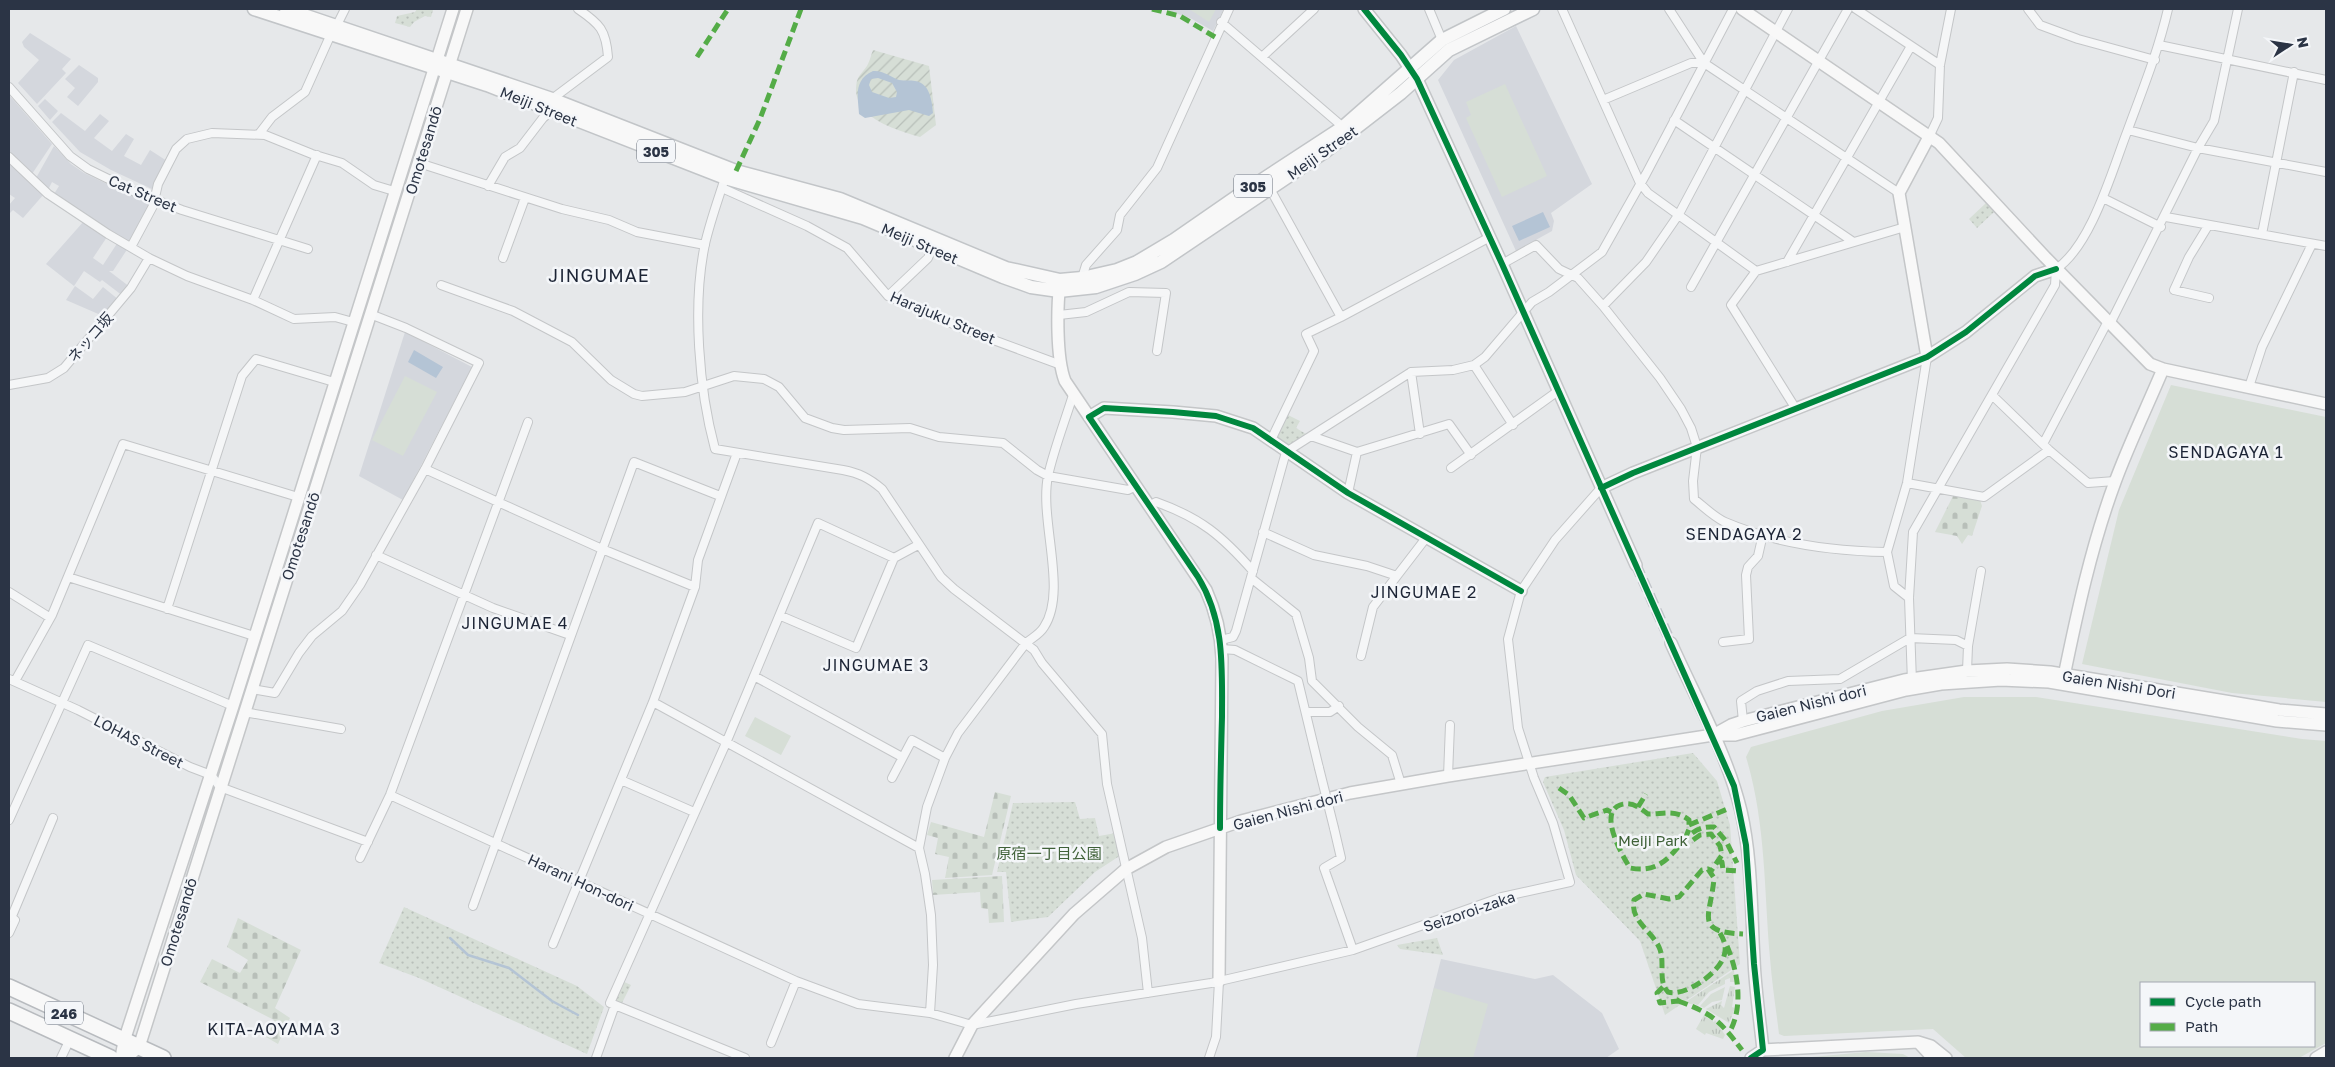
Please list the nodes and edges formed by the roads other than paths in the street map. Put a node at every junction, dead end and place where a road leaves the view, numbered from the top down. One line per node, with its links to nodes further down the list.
1 (254, 9): 25 (main road, Meiji Street / 305)
2 (286, 9): 25 (main road, Meiji Street / 305)
3 (345, 9): 25 (street)
4 (453, 9): 34 (main road, Omotesandō)
5 (467, 9): 37 (main road, Omotesandō)
6 (578, 9): 45 (street)
7 (1229, 9): 24 (street)
8 (1314, 9): 30 (street)
9 (1364, 9): 39 (main road)
10 (1429, 9): 27 (street)
11 (1533, 9): 39 (main road, Meiji Street / 305)
12 (1562, 9): 43 (street)
13 (1669, 9): 35 (street)
14 (1733, 9): 35 (street)
15 (1742, 9): 26 (main road)
16 (1788, 9): 26 (street)
17 (1848, 9): 33 (street)
18 (1856, 9): 29 (street)
19 (1951, 9): 36 (street)
20 (2028, 9): 32 (street)
21 (2168, 9): 28 (street)
22 (2238, 9): 31 (street)
23 (1496, 10): 27 (main road, Meiji Street / 305)
24 (1222, 22): 30 (street); 94 (street)
25 (334, 29): 34 (main road, Meiji Street / 305); 50 (street)
26 (1776, 33): 33 (main road); 42 (street)
27 (1442, 40): 39 (main road, Meiji Street / 305)
28 (2160, 45): 31 (street); 32 (street)
29 (1912, 46): 36 (street); 44 (street)
30 (1262, 57): 48 (street)
31 (2226, 57): 38 (street); 52 (street)
32 (2154, 60): 49 (street)
33 (1818, 62): 44 (main road); 46 (street)
34 (436, 63): 37 (main road, Meiji Street / 305); 65 (main road, Omotesandō)
35 (1704, 63): 42 (street); 43 (street); 47 (street)
36 (1940, 65): 51 (street)
37 (448, 67): 45 (main road, Meiji Street / 305); 58 (main road, Omotesandō)
38 (2294, 72): 40 (street); 57 (street)
39 (1414, 74): 48 (main road, Meiji Street / 305); 63 (main road, Meiji Street / 305); 77 (main road)
40 (2326, 80)
41 (9, 87): 69 (street, Cat Street)
42 (1745, 90): 46 (street); 53 (street)
43 (1603, 100): 62 (street)
44 (1879, 102): 51 (main road); 56 (street)
45 (552, 104): 61 (main road, Meiji Street / 305); 64 (street)
46 (1787, 119): 56 (street); 60 (street)
47 (1674, 120): 53 (street); 62 (street)
48 (1343, 127): 63 (main road, Meiji Street / 305)
49 (2128, 130): 52 (street); 68 (street)
50 (259, 134): 54 (street); 69 (street)
51 (1930, 135): 66 (main road); 91 (main road)
52 (2198, 148): 57 (street); 72 (street)
53 (1714, 149): 60 (street); 70 (street)
54 (317, 155): 65 (street); 78 (street)
55 (9, 157): 84 (street)
56 (1845, 158): 66 (street); 71 (street)
57 (2275, 162): 59 (street); 76 (street)
58 (419, 163): 64 (street); 103 (main road, Omotesandō)
59 (2326, 172)
60 (1755, 176): 71 (street); 80 (street)
61 (728, 179): 82 (street); 85 (main road, Meiji Street / 305); 96 (main road, Meiji Street / 305); 98 (street, Harajuku Street)
62 (1640, 183): 70 (street); 93 (street)
63 (1267, 184): 94 (main road, Meiji Street / 305); 96 (main road, Meiji Street / 305); 105 (street)
64 (488, 186): 67 (street)
65 (394, 191): 106 (main road, Omotesandō)
66 (1899, 194): 74 (main road)
67 (525, 198): 82 (street); 88 (street)
68 (2103, 198): 75 (street); 91 (street)
69 (154, 199): 78 (street, Cat Street); 84 (street)
70 (1679, 214): 80 (street); 101 (street)
71 (1813, 215): 79 (street); 89 (street)
72 (2166, 217): 73 (street); 75 (street)
73 (2208, 226): 76 (street); 99 (street)
74 (1905, 227): 79 (street); 109 (main road)
75 (2160, 227): 107 (street)
76 (2262, 234): 81 (street)
77 (1490, 237): 90 (main road); 105 (street)
78 (280, 240): 86 (street, Cat Street); 100 (street)
79 (1852, 241): 89 (street)
80 (1718, 242): 92 (street); 97 (street)
81 (2312, 244): 83 (street); 117 (street)
82 (705, 245): 116 (street)
83 (2326, 246)
84 (131, 247): 87 (street)
85 (932, 248): 96 (main road, Meiji Street / 305); 98 (street)
86 (308, 249)
87 (149, 258): 100 (street); 115 (street, ネッコ坂)
88 (504, 258)
89 (1787, 262): 92 (street)
90 (1502, 264): 93 (street); 102 (main road)
91 (2056, 269): 107 (main road); 109 (main road); 120 (street)
92 (1756, 271): 122 (street)
93 (1574, 274): 101 (street); 102 (street)
94 (1082, 278): 96 (main road, 305)
95 (441, 285): 116 (street)
96 (1059, 286): 104 (main road)
97 (1691, 286)
98 (888, 296): 110 (street, Harajuku Street)
99 (2209, 298)
100 (253, 300): 106 (street)
101 (1603, 306): 129 (street)
102 (1523, 311): 111 (street); 118 (main road)
103 (370, 314): 136 (street); 184 (main road, Omotesandō)
104 (1059, 315): 108 (street); 110 (main road)
105 (1341, 317): 128 (street)
106 (353, 322): 114 (main road, Omotesandō)
107 (2109, 323): 112 (main road); 130 (street)
108 (1157, 351)
109 (1927, 358): 122 (main road); 140 (street)
110 (1061, 365): 119 (main road)
111 (1474, 365): 113 (street); 125 (street)
112 (2163, 369): 117 (main road); 139 (main road)
113 (1411, 372): 126 (street); 127 (street)
114 (334, 382): 137 (street); 146 (main road, Omotesandō)
115 (9, 385)
116 (703, 385): 133 (street); 138 (street)
117 (2250, 387): 121 (main road)
118 (1558, 391): 125 (street); 142 (main road)
119 (1073, 395): 123 (main road); 138 (street)
120 (1993, 396): 130 (street); 143 (street)
121 (2326, 404)
122 (1796, 409): 129 (main road)
123 (1089, 417): 128 (main road); 141 (main road)
124 (528, 422): 147 (street)
125 (1513, 425): 134 (street)
126 (1420, 434): 132 (street); 134 (street)
127 (1311, 436): 131 (street); 132 (street)
128 (1272, 440): 131 (main road)
129 (1697, 447): 142 (main road); 150 (street)
130 (2046, 447): 139 (street); 143 (street)
131 (1286, 452): 144 (main road); 149 (street)
132 (1357, 452): 144 (street)
133 (737, 453): 145 (street); 152 (street)
134 (1471, 455): 135 (street)
135 (1450, 468)
136 (425, 469): 147 (street); 155 (street)
137 (210, 471): 146 (street); 161 (street); 167 (street)
138 (1048, 476): 141 (street); 174 (street)
139 (2115, 481): 181 (main road)
140 (1907, 483): 143 (street); 154 (street)
141 (1136, 486): 148 (main road)
142 (1600, 488): 157 (main road); 163 (street)
143 (1937, 489): 166 (street)
144 (1348, 493): 151 (main road)
145 (720, 496): 153 (street); 162 (street)
146 (298, 497): 171 (main road, Omotesandō)
147 (498, 503): 153 (street); 165 (street)
148 (1150, 506): 159 (street); 176 (main road)
149 (1263, 532): 159 (street); 160 (street)
150 (1763, 534): 154 (street); 173 (street)
151 (1426, 538): 160 (street); 163 (main road)
152 (918, 545): 156 (street); 174 (street)
153 (602, 549): 162 (street); 170 (street)
154 (1887, 552): 166 (street)
155 (376, 555): 165 (street); 184 (street)
156 (894, 558): 168 (street); 168 (street)
157 (1636, 565)
158 (1981, 571): 177 (street)
159 (1252, 575): 176 (street); 188 (street)
160 (1397, 576): 178 (street)
161 (68, 577): 167 (street); 169 (street)
162 (695, 587): 185 (street)
163 (1521, 591): 200 (street)
164 (9, 592): 169 (street)
165 (464, 596): 170 (street); 206 (street)
166 (1909, 598): 172 (street)
167 (167, 609): 171 (street)
168 (781, 616): 180 (street)
169 (49, 617): 182 (street)
170 (570, 635): 212 (street)
171 (254, 636): 187 (main road, Omotesandō)
172 (1910, 638): 177 (street); 183 (street); 192 (street)
173 (1723, 642)
174 (1026, 643): 199 (street); 215 (street)
175 (1670, 643): 196 (main road)
176 (1221, 645): 190 (street); 210 (main road)
177 (1968, 646): 179 (street)
178 (1362, 656)
179 (1967, 671): 181 (main road, Gaien Nishi Dori); 183 (main road, Gaien Nishi Dori)
180 (754, 676): 197 (street); 198 (street)
181 (2063, 679): 183 (main road, Gaien Nishi Dori); 191 (main road, Gaien Nishi Dori); 193 (main road, Gaien Nishi Dori)
182 (12, 680): 186 (street, LOHAS Street)
183 (1912, 684): 192 (main road, Gaien Nishi dori); 196 (main road, Gaien Nishi dori)
184 (252, 689): 189 (main road, Omotesandō)
185 (652, 702): 197 (street); 203 (street)
186 (60, 703): 187 (street); 204 (street, LOHAS Street); 209 (street)
187 (233, 706): 204 (main road, Omotesandō)
188 (1339, 706): 190 (street); 205 (street)
189 (244, 712): 195 (street); 204 (main road, Omotesandō)
190 (1306, 712): 222 (street, bridge)
191 (2326, 714)
192 (1743, 721): 196 (main road, Gaien Nishi dori)
193 (2326, 724)
194 (1450, 725): 201 (street)
195 (341, 729)
196 (1713, 735): 200 (main road, Gaien Nishi dori); 236 (main road)
197 (726, 743): 207 (street); 213 (street)
198 (902, 757): 199 (street); 202 (street)
199 (945, 758): 213 (street)
200 (1530, 764): 201 (main road, Gaien Nishi dori); 222 (street, Seizoroi-zaka)
201 (1448, 776): 205 (main road, Gaien Nishi dori)
202 (892, 778)
203 (621, 780): 207 (street); 216 (street)
204 (216, 781): 211 (street); 232 (main road, Omotesandō); 235 (main road, Omotesandō)
205 (1401, 784): 210 (main road, Gaien Nishi dori)
206 (390, 795): 211 (street); 212 (street, Harani Hon-dori)
207 (694, 812): 218 (street)
208 (53, 818): 219 (street)
209 (9, 820)
210 (1220, 828): 215 (main road, Gaien Nishi dori); 224 (main road)
211 (368, 842): 214 (street)
212 (496, 842): 216 (street, Harani Hon-dori); 217 (street)
213 (919, 848): 229 (street)
214 (360, 858)
215 (1126, 869): 226 (street); 230 (main road, Gaien Nishi dori)
216 (578, 882): 218 (street, Harani Hon-dori); 221 (street)
217 (473, 906)
218 (648, 914): 223 (street, Harani Hon-dori); 227 (street)
219 (10, 915): 220 (street)
220 (9, 934)
221 (553, 944)
222 (1353, 950): 224 (street, Seizoroi-zaka)
223 (796, 981): 229 (street, Harani Hon-dori); 234 (street)
224 (1220, 981): 226 (street, Seizoroi-zaka); 246 (street)
225 (9, 987): 232 (highway, 246)
226 (1148, 993): 230 (street, Seizoroi-zaka)
227 (615, 1005): 243 (street); 244 (street)
228 (9, 1011): 231 (highway, 246)
229 (930, 1013): 230 (street, Harani Hon-dori)
230 (972, 1025): 245 (main road, Gaien Nishi dori)
231 (70, 1039): 238 (street); 239 (highway, 246)
232 (124, 1041): 235 (highway, 246); 240 (main road, Omotesandō)
233 (1918, 1042): 236 (main road); 248 (main road); 249 (main road)
234 (771, 1043)
235 (138, 1047): 241 (main road, Omotesandō); 242 (highway, 246)
236 (1763, 1050): 247 (main road)
237 (2326, 1052): 250 (main road)
238 (60, 1058)
239 (111, 1058)
240 (121, 1058)
241 (126, 1058)
242 (164, 1058)
243 (596, 1058)
244 (745, 1058)
245 (955, 1058)
246 (1209, 1058)
247 (1751, 1058)
248 (1933, 1058)
249 (1946, 1058)
250 (2316, 1058)

